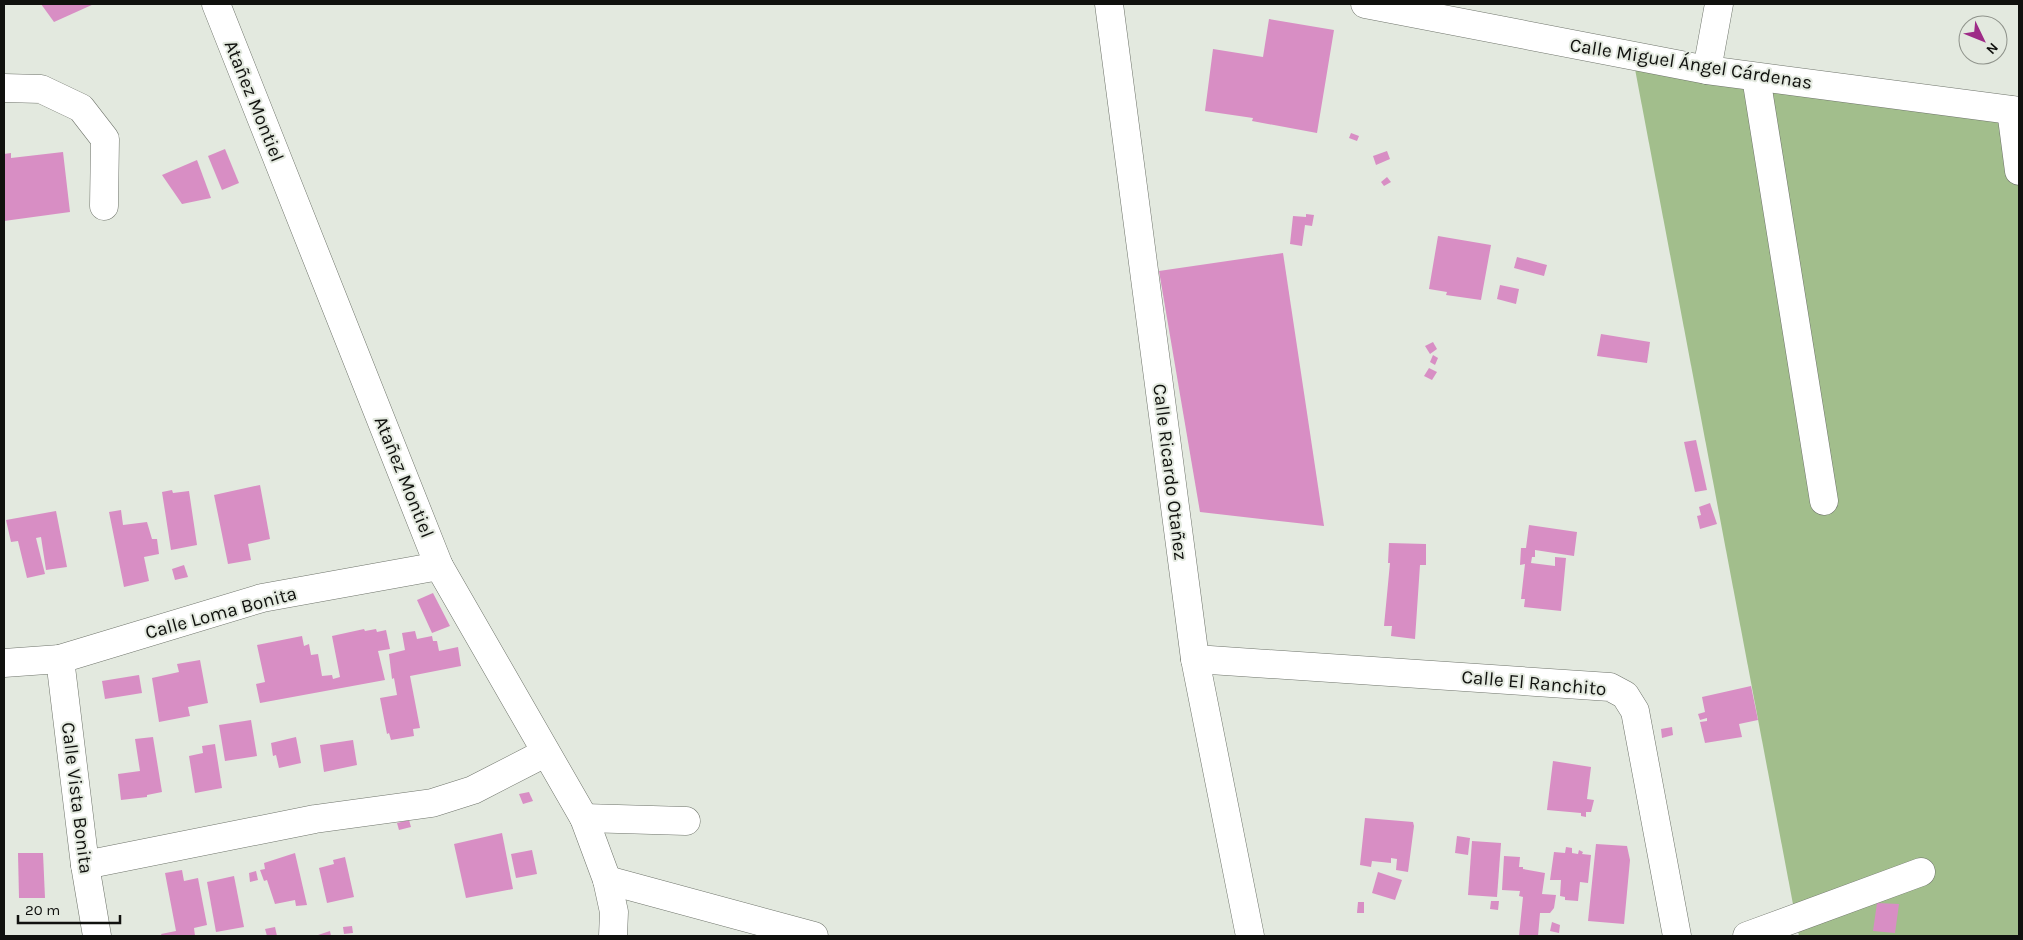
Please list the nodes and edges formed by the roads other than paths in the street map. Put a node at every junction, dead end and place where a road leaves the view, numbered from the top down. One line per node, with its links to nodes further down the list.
1 (216, 4): 12 (street, Atañez Montiel)
2 (1109, 4): 14 (street, Calle Ricardo Otañez)
3 (1365, 4): 5 (street, Calle Miguel Ángel Cárdenas)
4 (1719, 4): 5 (street)
5 (1707, 70): 6 (street, Calle Miguel Ángel Cárdenas)
6 (1756, 77): 8 (street, Calle Miguel Ángel Cárdenas); 11 (street)
7 (4, 88): 10 (street)
8 (2015, 111): 9 (street)
9 (2019, 172)
10 (104, 206)
11 (1824, 501)
12 (439, 566): 13 (street, Calle Loma Bonita); 16 (street, Atañez Montiel)
13 (60, 659): 15 (street, Calle Loma Bonita); 19 (street, Calle Vista Bonita)
14 (1195, 659): 25 (street, Calle Ricardo Otañez); 26 (street, Calle El Ranchito)
15 (4, 663)
16 (545, 753): 17 (street, Atañez Montiel); 19 (street)
17 (584, 818): 18 (street); 21 (street, Atañez Montiel)
18 (686, 821)
19 (85, 865): 22 (street, Calle Vista Bonita)
20 (1921, 872): 27 (street)
21 (607, 880): 23 (street, Atañez Montiel); 24 (street)
22 (97, 936)
23 (613, 936)
24 (814, 936)
25 (1250, 936)
26 (1676, 936)
27 (1747, 936)

